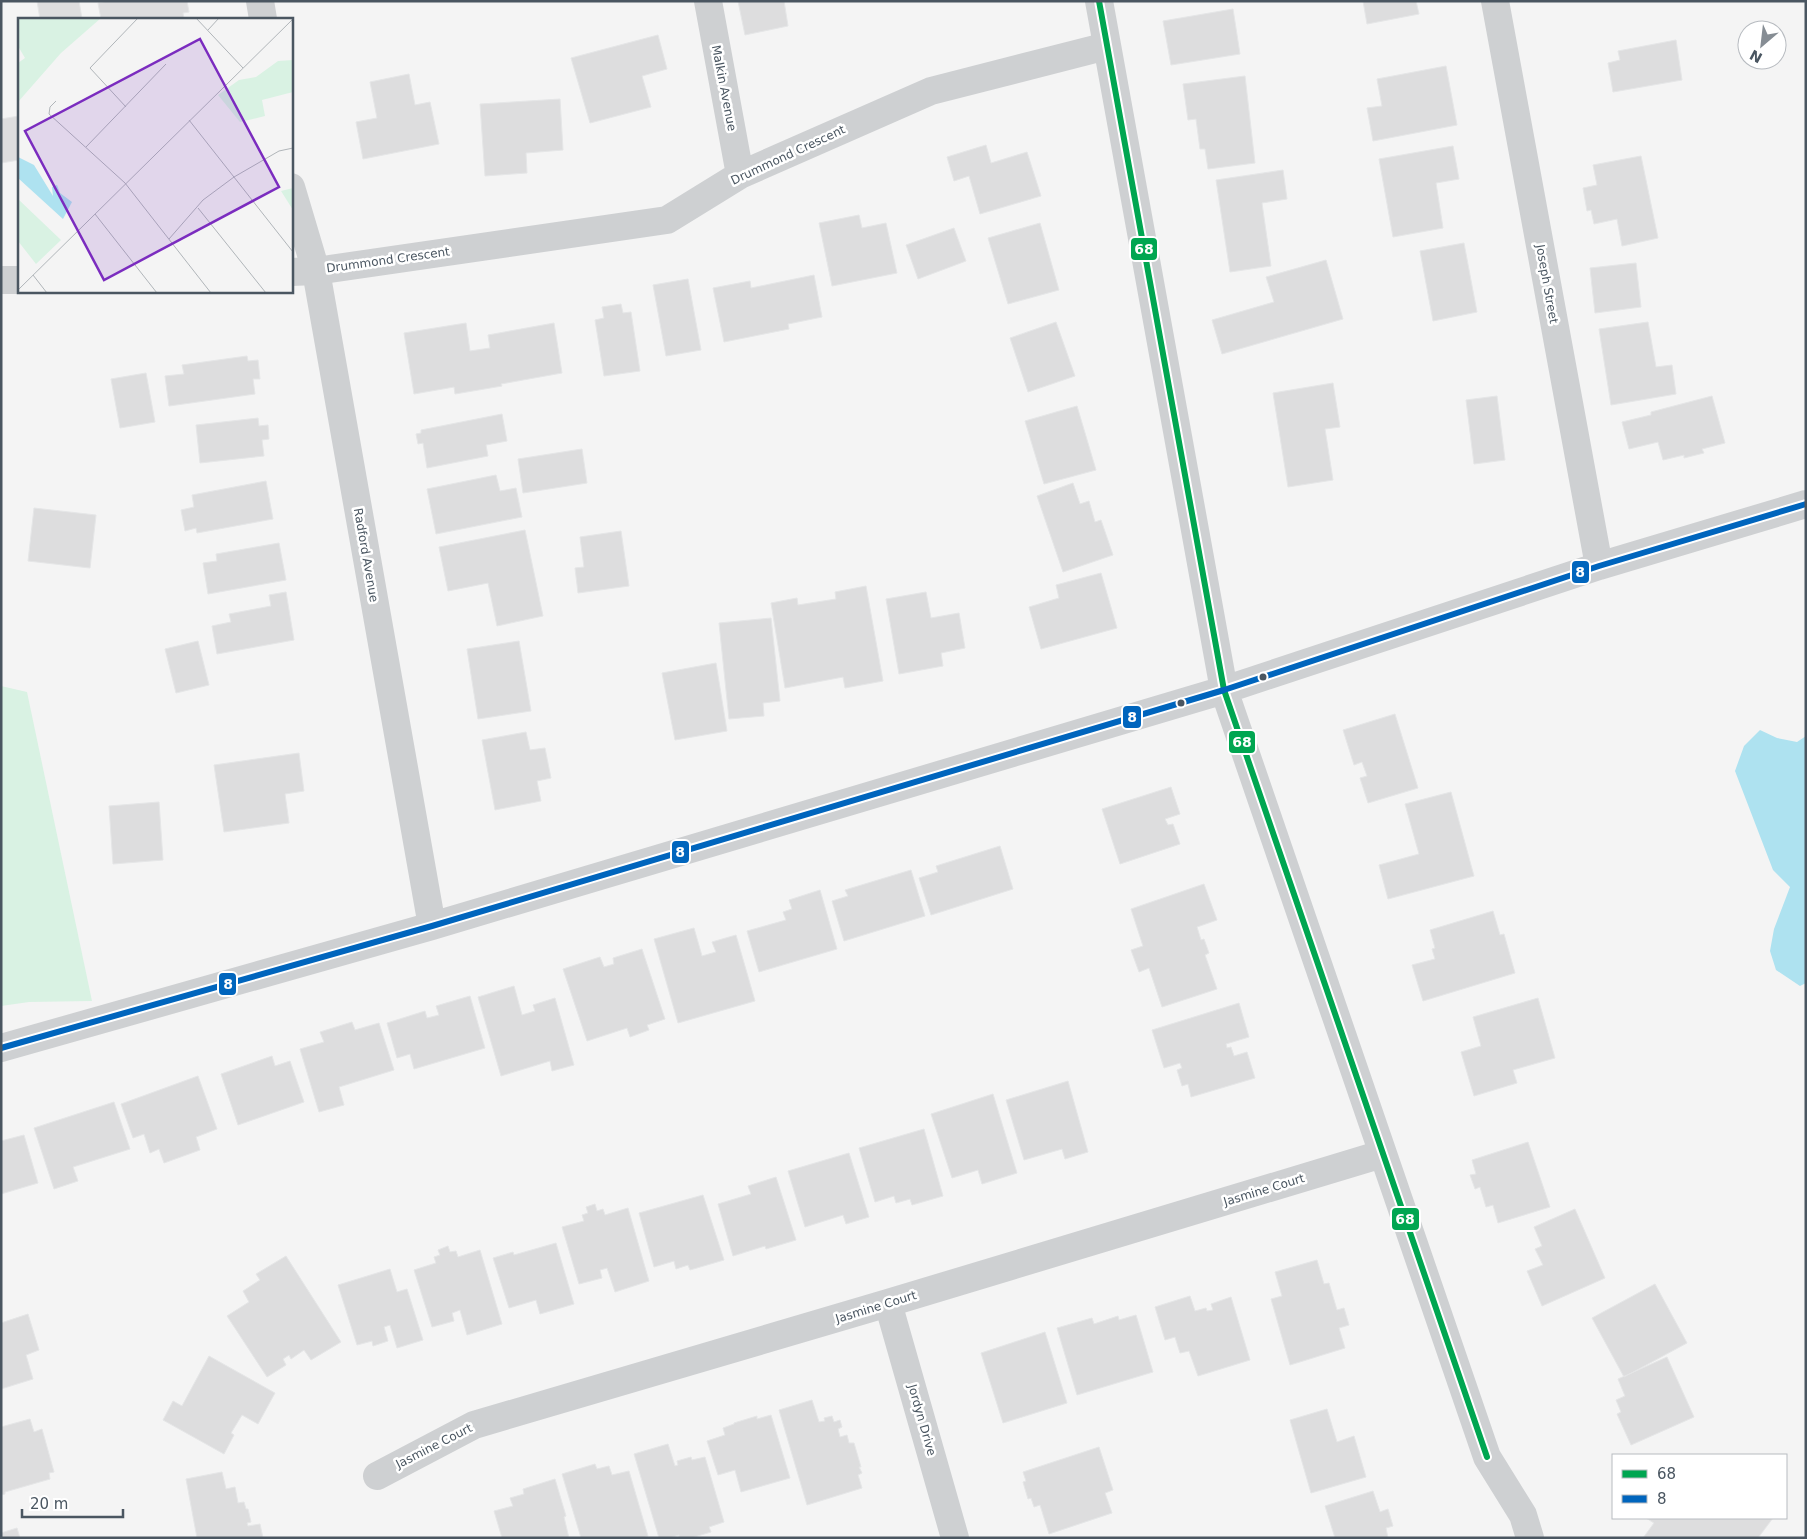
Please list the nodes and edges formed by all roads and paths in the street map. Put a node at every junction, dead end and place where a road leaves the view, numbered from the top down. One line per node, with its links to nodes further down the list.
1 (260, 1): 5 (street)
2 (708, 1): 7 (street, Malkin Avenue)
3 (1099, 1): 6 (street)
4 (1495, 1): 13 (street, Joseph Street)
5 (263, 18)
6 (1107, 46): 7 (street, Drummond Crescent); 14 (street)
7 (740, 174): 9 (street, Drummond Crescent)
8 (292, 194): 9 (street, Radford Avenue)
9 (303, 271): 15 (street, Radford Avenue)
10 (1, 280): 11 (street)
11 (18, 280)
12 (1806, 504): 13 (street)
13 (1600, 566): 14 (street)
14 (1224, 690): 15 (street); 17 (street)
15 (432, 926): 16 (street)
16 (1, 1048)
17 (1382, 1154): 18 (street, Jasmine Court); 21 (street)
18 (888, 1303): 19 (street, Jasmine Court); 20 (street, Jordyn Drive)
19 (377, 1476)
20 (955, 1538)
21 (1530, 1538)

